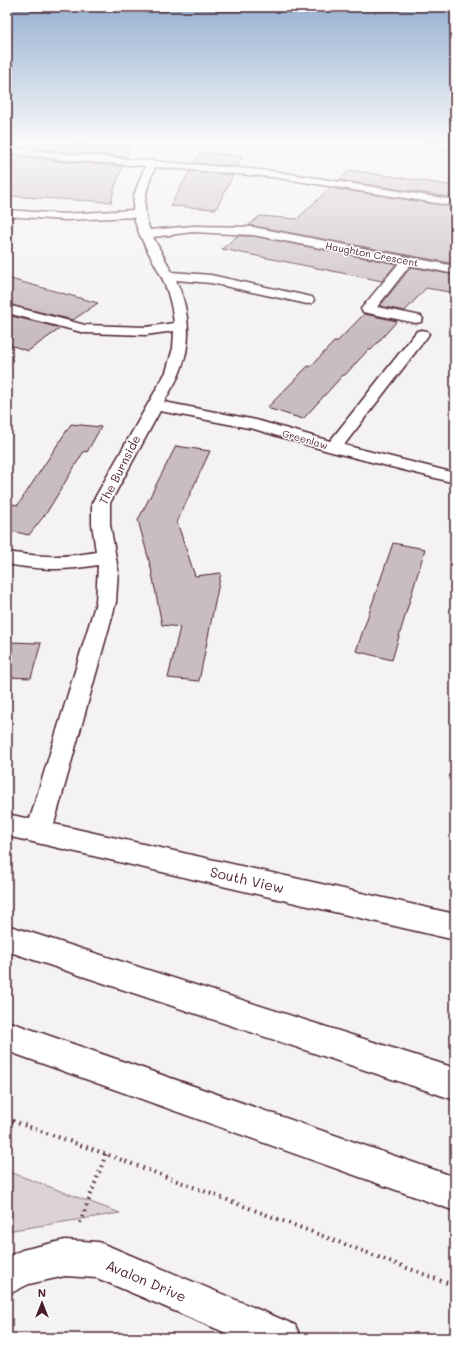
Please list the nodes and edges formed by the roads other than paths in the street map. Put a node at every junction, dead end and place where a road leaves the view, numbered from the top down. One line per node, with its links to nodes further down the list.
1 (139, 206): 3 (main road, The Burnside)
2 (7, 214): 3 (main road)
3 (139, 214): 4 (main road, The Burnside)
4 (145, 234): 5 (main road, Haughton Crescent); 7 (main road, The Burnside)
5 (407, 261): 6 (main road, Haughton Crescent); 10 (main road)
6 (455, 270)
7 (168, 275): 8 (main road); 11 (main road, The Burnside)
8 (307, 300)
9 (7, 309): 11 (main road)
10 (416, 319)
11 (181, 326): 13 (main road, The Burnside)
12 (422, 334): 14 (main road)
13 (154, 406): 14 (main road, Greenlaw); 16 (main road, The Burnside)
14 (334, 447): 15 (main road, Greenlaw)
15 (455, 478)
16 (107, 557): 17 (main road); 19 (main road, The Burnside)
17 (7, 558)
18 (7, 825): 19 (main road, South View)
19 (39, 833): 20 (main road, South View)
20 (455, 927)
21 (7, 938): 23 (main road)
22 (7, 1036): 24 (main road)
23 (455, 1084)
24 (455, 1194)
25 (7, 1277): 26 (main road, Avalon Drive)
26 (282, 1338)

